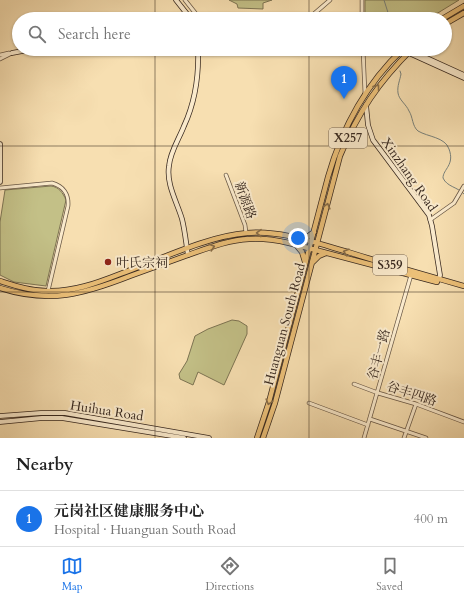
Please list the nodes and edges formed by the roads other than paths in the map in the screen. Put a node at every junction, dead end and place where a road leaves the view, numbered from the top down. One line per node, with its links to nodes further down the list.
1 (176, 0): 6 (street)
2 (185, 0): 7 (street)
3 (330, 0): 8 (street)
4 (362, 0): 9 (street)
5 (464, 6): 10 (main road)
6 (185, 12)
7 (194, 12)
8 (316, 12)
9 (362, 12)
10 (452, 13)
11 (464, 13): 12 (main road)
12 (452, 20)
13 (12, 53): 14 (street); 21 (street)
14 (0, 55)
15 (198, 56): 41 (street)
16 (363, 56): 24 (street)
17 (399, 56): 24 (main road, Huanguan South Road / X257)
18 (401, 56): 25 (main road, Huanguan South Road / X257, one-way to 18)
19 (418, 56): 23 (street)
20 (424, 56): 22 (street)
21 (0, 59)
22 (464, 75)
23 (464, 78)
24 (365, 94): 33 (main road, Huanguan South Road / X257)
25 (366, 104): 31 (street, Xinzhang Road); 32 (main road, Huanguan South Road / X257, one-way to 25)
26 (0, 144): 28 (street)
27 (226, 175): 34 (street, 新源路)
28 (0, 182)
29 (464, 187): 31 (street)
30 (0, 188): 53 (street)
31 (430, 220): 48 (street, Xinzhang Road)
32 (321, 228): 38 (main road, Huanguan South Road / X257); 39 (main road)
33 (314, 232): 35 (main road); 36 (main road, Huanguan South Road / X257)
34 (246, 233): 35 (main road, S359, one-way to 34); 41 (main road, S359)
35 (297, 238): 36 (main road, S359)
36 (311, 242): 38 (main road, S359); 40 (main road, Huanguan South Road / X257)
37 (294, 244): 40 (main road, S359); 44 (main road, S359, one-way to 37); 45 (main road)
38 (317, 244): 39 (main road, S359); 42 (main road, Huanguan South Road / X257)
39 (327, 246): 48 (main road, S359, one-way to 39)
40 (309, 248): 42 (main road, S359); 45 (main road, Huanguan South Road / X257)
41 (187, 249): 44 (street); 53 (main road, S359)
42 (315, 250): 43 (main road, S359); 46 (main road, Huanguan South Road / X257)
43 (330, 254): 46 (main road); 47 (main road, S359)
44 (188, 255): 51 (main road, S359)
45 (305, 264): 66 (main road, Huanguan South Road / X257, one-way to 66)
46 (312, 264): 67 (main road, Huanguan South Road / X257)
47 (411, 275): 52 (main road, S359); 55 (street, 谷丰一路)
48 (439, 279): 50 (main road, S359)
49 (0, 281): 53 (main road, S359)
50 (464, 286)
51 (0, 288)
52 (464, 289)
53 (48, 292)
54 (354, 384): 55 (street, 谷丰四路)
55 (378, 393): 57 (street, 谷丰四路); 59 (street, 谷丰一路)
56 (309, 403): 62 (street)
57 (416, 404): 61 (street, 谷丰四路); 63 (street)
58 (0, 416): 65 (street, Huihua Road)
59 (370, 419): 62 (street, 谷丰一路); 63 (street)
60 (0, 422): 64 (street, Huihua Road)
61 (464, 422)
62 (368, 424): 68 (street, 谷丰一路)
63 (406, 432): 69 (street); 70 (street)
64 (184, 438)
65 (209, 438)
66 (257, 438)
67 (263, 438)
68 (364, 438)
69 (404, 438)
70 (426, 438)

